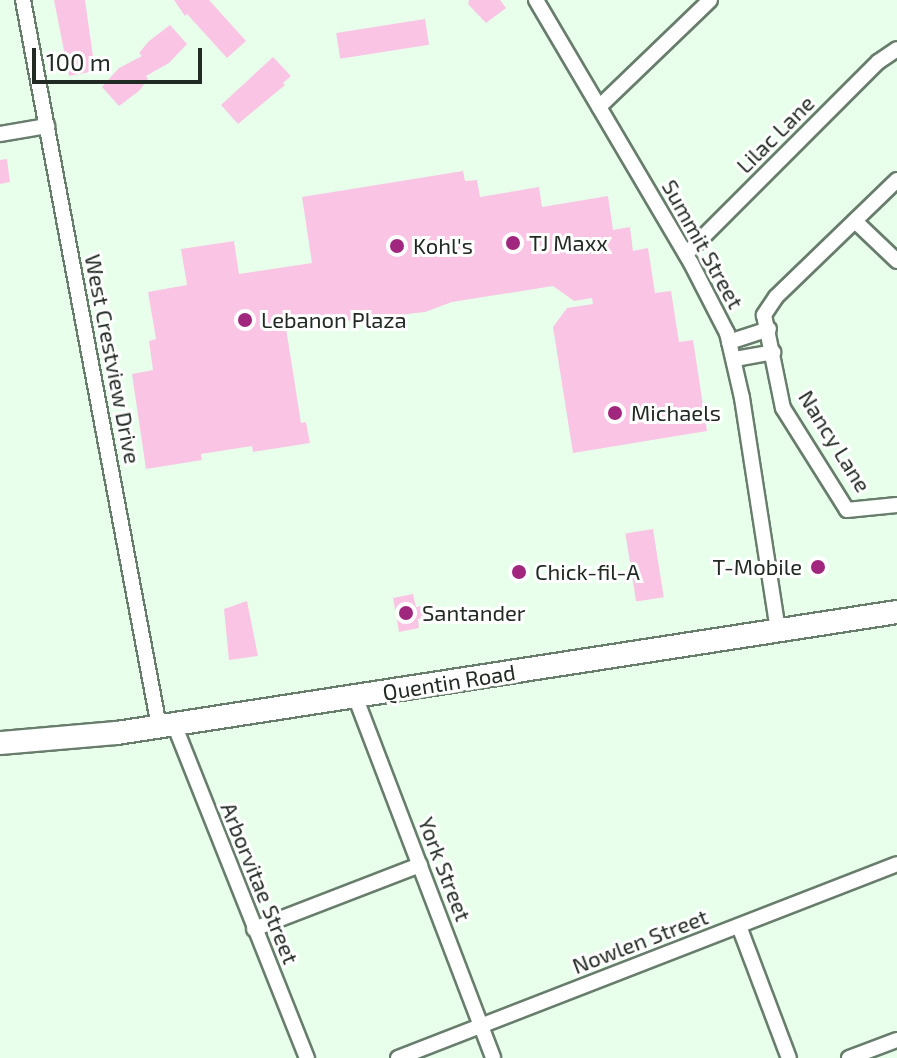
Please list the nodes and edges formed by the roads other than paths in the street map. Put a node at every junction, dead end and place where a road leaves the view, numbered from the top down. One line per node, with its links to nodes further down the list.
1 (23, 0): 6 (street, West Crestview Drive)
2 (536, 0): 5 (street, Summit Street)
3 (710, 0): 5 (street)
4 (897, 49): 10 (street, Lilac Lane)
5 (599, 107): 10 (street, Summit Street)
6 (47, 126): 7 (street); 20 (street, West Crestview Drive)
7 (0, 134)
8 (897, 180): 9 (street)
9 (855, 221): 11 (street); 12 (street)
10 (686, 254): 13 (street, Summit Street)
11 (897, 261)
12 (769, 329): 13 (street); 14 (street)
13 (729, 342): 15 (street, Summit Street)
14 (773, 352): 15 (street); 16 (street, Nancy Lane)
15 (735, 359): 18 (street, Summit Street)
16 (897, 505)
17 (897, 612): 18 (highway, Quentin Road)
18 (778, 630): 19 (highway, Quentin Road)
19 (355, 696): 20 (highway, Quentin Road); 23 (street, York Street)
20 (166, 726): 21 (highway, Quentin Road); 25 (street, Arborvitae Street)
21 (0, 743)
22 (897, 864): 24 (street, Nowlen Street)
23 (420, 865): 25 (street); 26 (street, York Street)
24 (739, 926): 26 (street, Nowlen Street); 31 (street)
25 (254, 929): 28 (street, Arborvitae Street)
26 (481, 1026): 29 (street, Nowlen Street); 30 (street, York Street)
27 (897, 1040): 32 (street)
28 (307, 1058)
29 (398, 1058)
30 (493, 1058)
31 (789, 1058)
32 (849, 1058)

